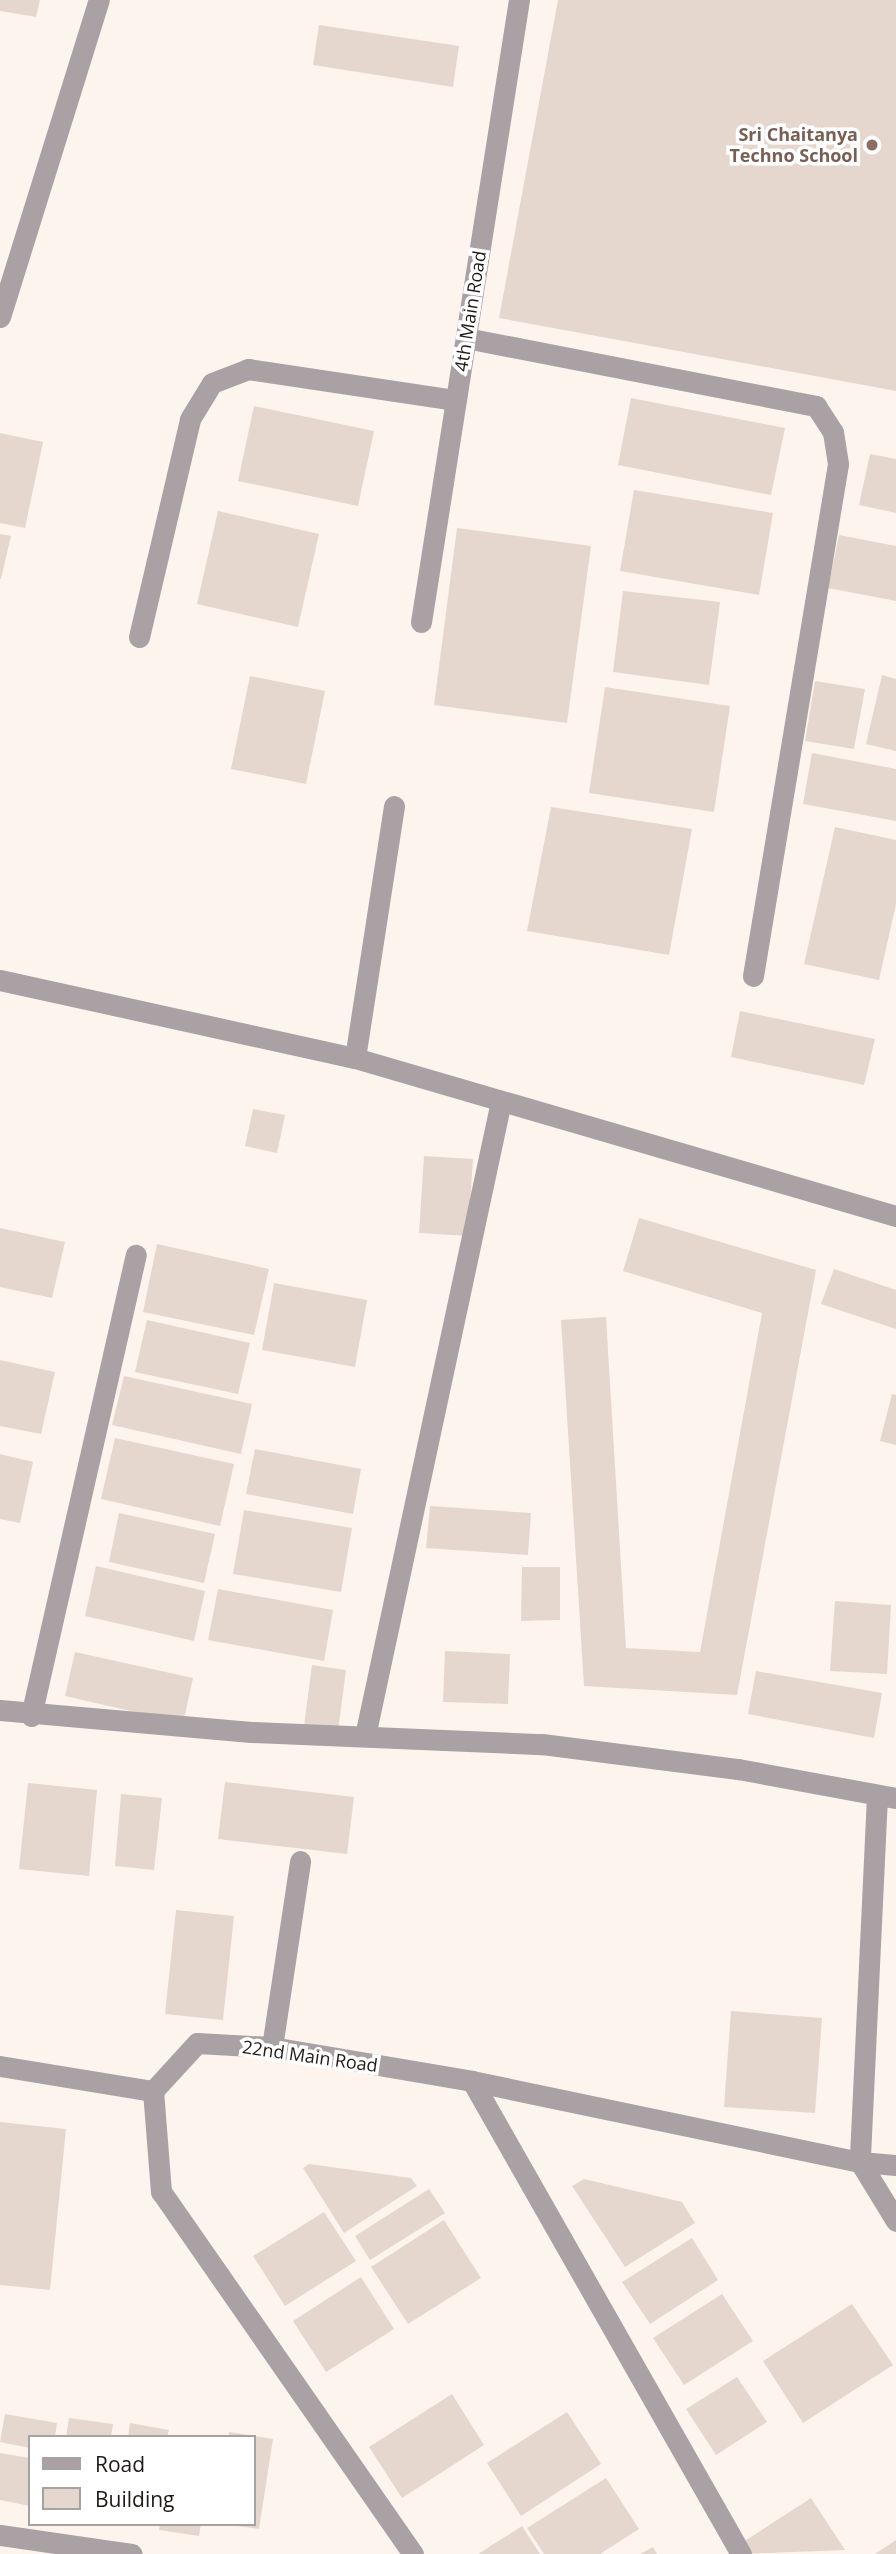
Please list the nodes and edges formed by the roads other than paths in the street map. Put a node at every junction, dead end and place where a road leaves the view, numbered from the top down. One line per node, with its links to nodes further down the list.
1 (99, 0): 3 (street)
2 (519, 0): 4 (street, 4th Main Road)
3 (0, 317)
4 (466, 338): 5 (street, 4th Main Road); 9 (street)
5 (456, 400): 6 (street, 4th Main Road); 7 (street)
6 (421, 622)
7 (139, 637)
8 (394, 806): 11 (street)
9 (753, 976)
10 (0, 980): 11 (street)
11 (355, 1058): 12 (street)
12 (502, 1101): 13 (street); 17 (street)
13 (896, 1216)
14 (136, 1255): 16 (street)
15 (0, 1710): 16 (street)
16 (31, 1716): 17 (street)
17 (365, 1736): 18 (street)
18 (886, 1797): 24 (street)
19 (300, 1861): 20 (street)
20 (272, 2047): 22 (street, 22nd Main Road); 23 (street, 22nd Main Road)
21 (0, 2066): 23 (street)
22 (472, 2081): 24 (street, 22nd Main Road); 30 (street)
23 (153, 2091): 29 (street)
24 (860, 2162): 25 (street, 22nd Main Road); 26 (street)
25 (896, 2165)
26 (896, 2221)
27 (0, 2535): 28 (street)
28 (132, 2554)
29 (413, 2554)
30 (741, 2554)

